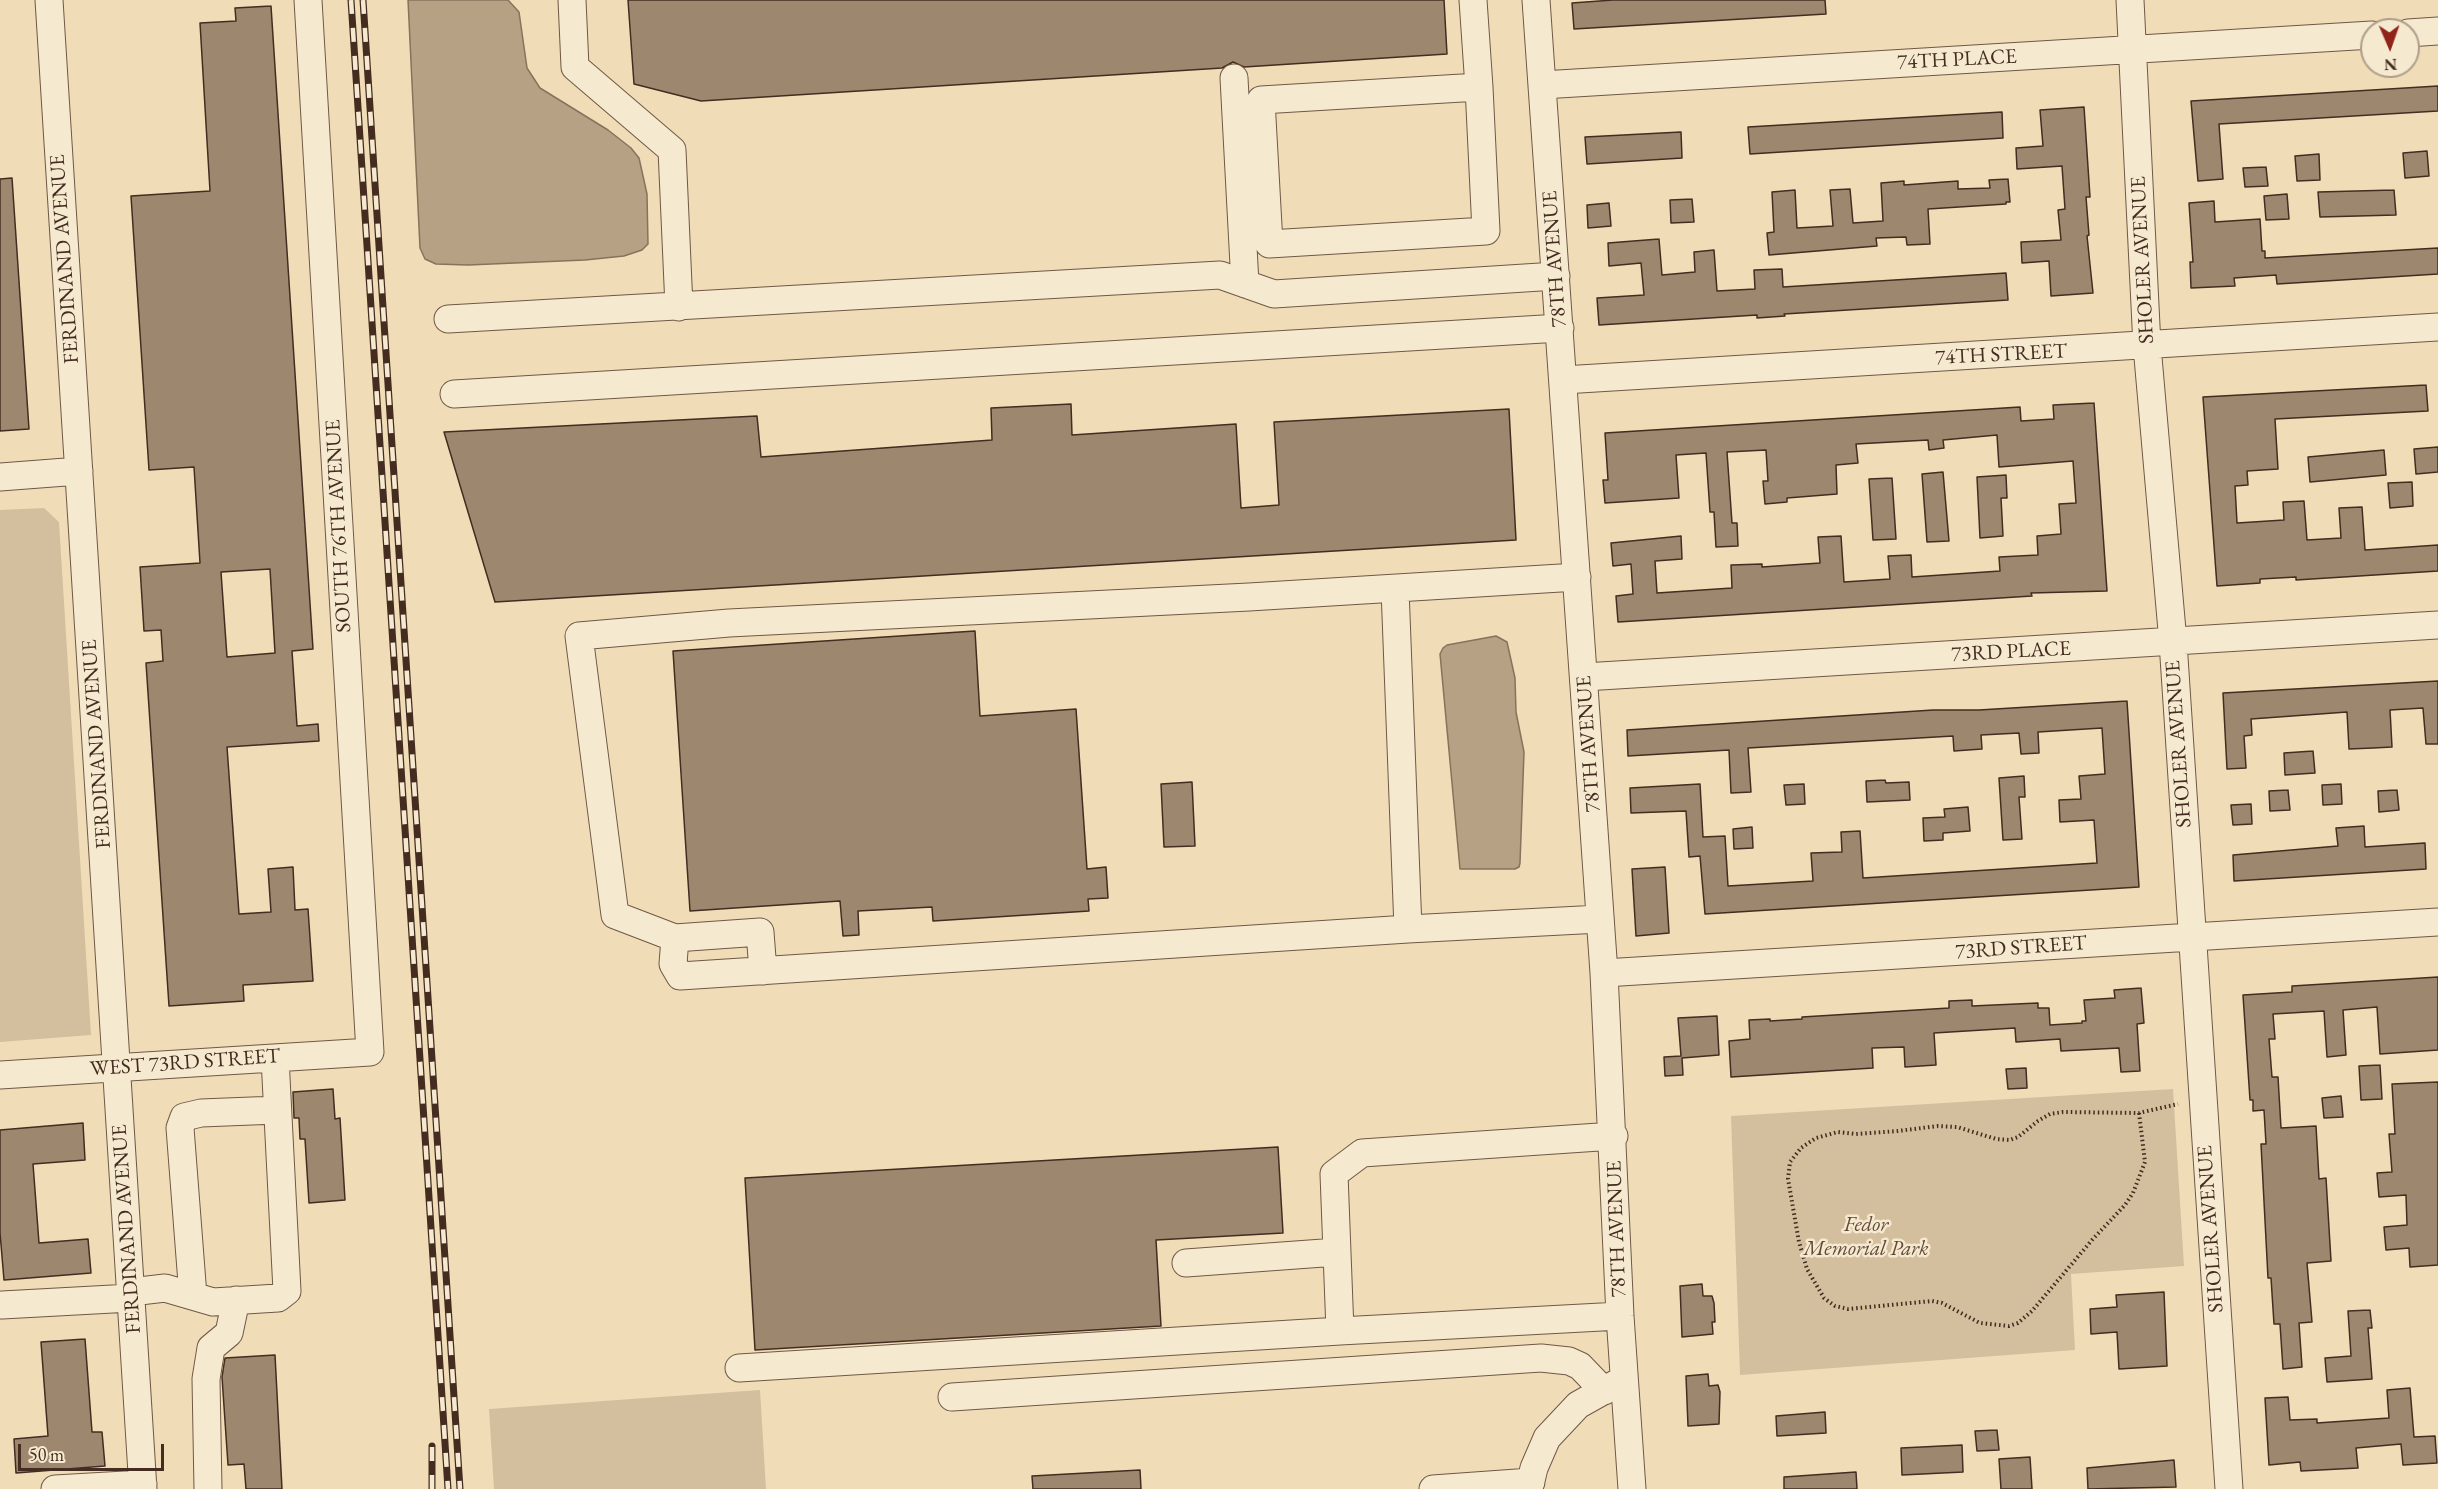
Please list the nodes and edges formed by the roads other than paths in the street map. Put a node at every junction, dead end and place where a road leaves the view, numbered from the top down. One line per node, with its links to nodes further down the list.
1 (49, 0): 23 (street, FERDINAND AVENUE)
2 (308, 0): 37 (street, SOUTH 76TH AVENUE)
3 (572, 0): 16 (street)
4 (1473, 0): 13 (street)
5 (1536, 0): 12 (street, 78TH AVENUE)
6 (2130, 0): 10 (street, SHOLER AVENUE)
7 (2438, 31): 8 (street)
8 (2420, 32)
9 (2360, 36): 10 (street, 74TH PLACE)
10 (2133, 50): 12 (street, 74TH PLACE); 20 (street, SHOLER AVENUE)
11 (1233, 78): 15 (street)
12 (1542, 85): 14 (street, 78TH AVENUE)
13 (1479, 87): 13 (street)
14 (1556, 276): 15 (street); 19 (street, 78TH AVENUE)
15 (1245, 284): 16 (street)
16 (680, 307): 17 (street)
17 (448, 319)
18 (2438, 327): 20 (street, 74TH STREET)
19 (1560, 328): 21 (street, 78TH AVENUE); 22 (street)
20 (2147, 346): 21 (street, 74TH STREET); 28 (street, SHOLER AVENUE)
21 (1563, 380): 25 (street, 78TH AVENUE)
22 (454, 394)
23 (79, 471): 24 (street); 39 (street, FERDINAND AVENUE)
24 (0, 477)
25 (1577, 577): 26 (street); 29 (street, 78TH AVENUE)
26 (1395, 588): 32 (street); 34 (street)
27 (2438, 625): 28 (street, 73RD PLACE)
28 (2173, 642): 29 (street, 73RD PLACE); 33 (street, SHOLER AVENUE)
29 (1584, 677): 30 (street, 78TH AVENUE)
30 (1600, 919): 32 (street); 36 (street, 78TH AVENUE)
31 (2438, 922): 33 (street, 73RD STREET)
32 (1407, 929): 35 (street)
33 (2191, 937): 36 (street, 73RD STREET); 60 (street, SHOLER AVENUE)
34 (675, 938): 35 (street); 35 (street)
35 (763, 971)
36 (1604, 973): 42 (street, 78TH AVENUE)
37 (370, 1052): 38 (street, WEST 73RD STREET)
38 (275, 1058): 39 (street, WEST 73RD STREET); 41 (street)
39 (117, 1068): 40 (street, WEST 73RD STREET); 45 (street, FERDINAND AVENUE)
40 (0, 1075)
41 (277, 1110): 46 (street); 47 (street)
42 (1614, 1137): 43 (street); 49 (street, 78TH AVENUE)
43 (1337, 1252): 44 (street); 50 (street)
44 (1186, 1263)
45 (131, 1295): 46 (street); 48 (street); 55 (street, FERDINAND AVENUE)
46 (193, 1296): 47 (street)
47 (236, 1300): 57 (street)
48 (2, 1305)
49 (1620, 1316): 50 (street); 52 (street, 78TH AVENUE)
50 (1340, 1331): 51 (street)
51 (739, 1368)
52 (1614, 1385): 53 (street); 54 (street); 59 (street, 78TH AVENUE)
53 (952, 1397)
54 (1530, 1485): 58 (street)
55 (143, 1486): 56 (street)
56 (55, 1489)
57 (208, 1489)
58 (1433, 1489)
59 (1632, 1489)
60 (2229, 1489)

